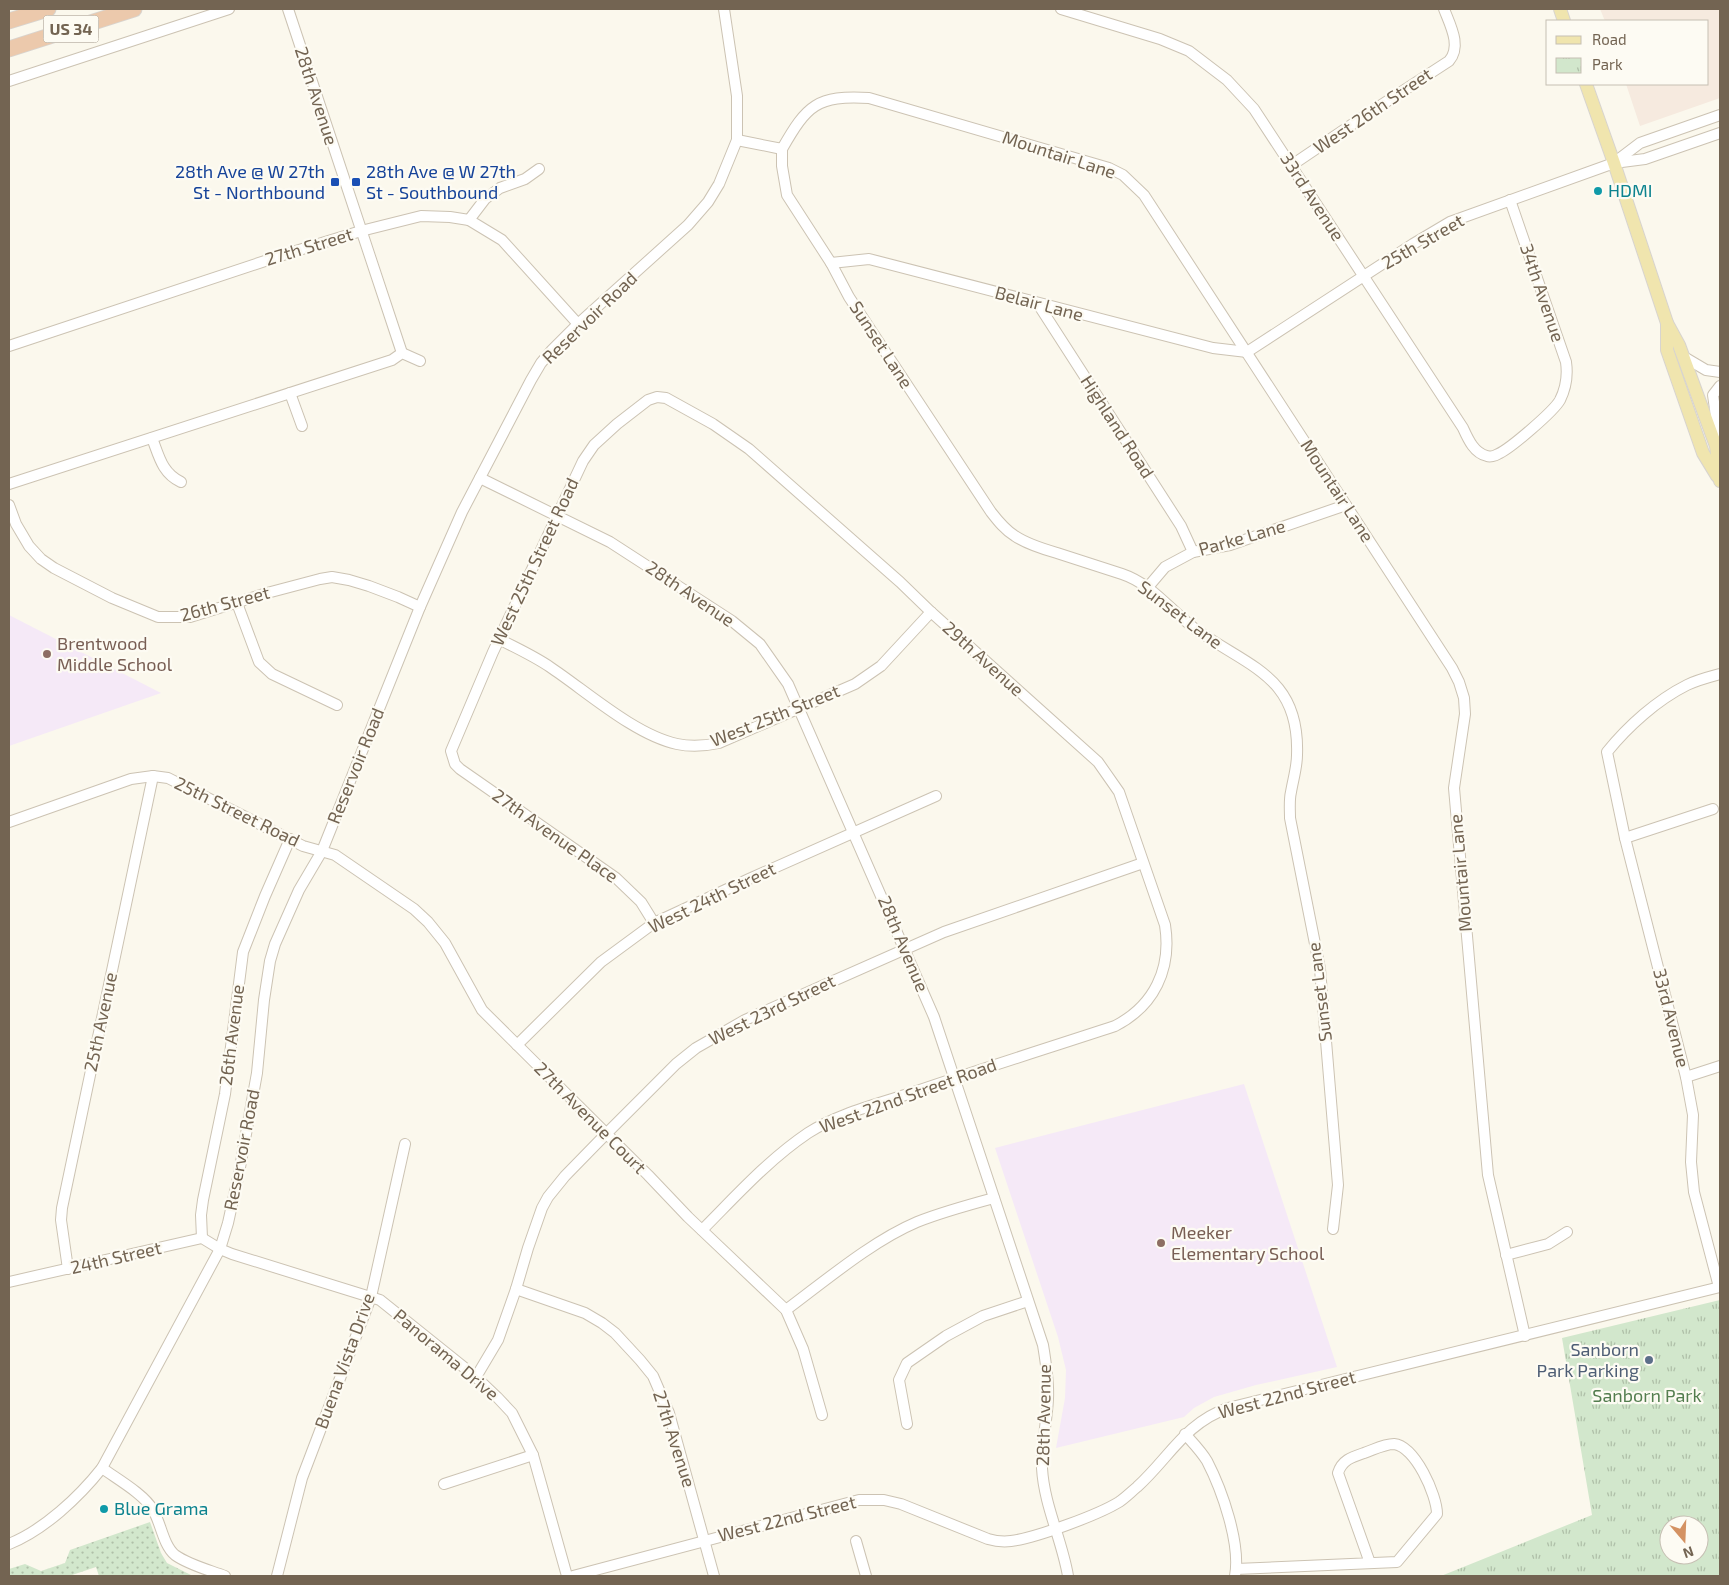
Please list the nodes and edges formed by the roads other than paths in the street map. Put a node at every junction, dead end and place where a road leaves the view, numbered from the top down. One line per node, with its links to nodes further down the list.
1 (48, 9): 8 (highway, US 34)
2 (134, 9): 9 (highway, US 34)
3 (229, 9): 10 (street)
4 (288, 9): 21 (street, 28th Avenue)
5 (724, 9): 14 (street, Reservoir Road)
6 (1444, 9): 17 (street, West 26th Street)
7 (1068, 10): 17 (street, 33rd Avenue)
8 (9, 22)
9 (9, 49)
10 (9, 81)
11 (1586, 85): 16 (main road)
12 (1720, 115): 16 (street, 25th Street)
13 (1720, 133): 16 (street, 25th Street)
14 (737, 140): 15 (street); 26 (street, Reservoir Road)
15 (782, 149): 22 (street, Sunset Lane); 28 (street, Mountair Lane)
16 (1614, 163): 19 (street, 25th Street); 25 (main road)
17 (1292, 165): 23 (street, 33rd Avenue)
18 (539, 168): 20 (street)
19 (1510, 200): 23 (street, 25th Street); 39 (street, 34th Avenue)
20 (469, 220): 21 (street, 27th Street); 26 (street, 27th Street)
21 (361, 231): 27 (street, 27th Street); 29 (street, 28th Avenue)
22 (831, 263): 24 (street, Belair Lane); 48 (street, Sunset Lane)
23 (1363, 277): 28 (street, 25th Street); 39 (street, 33rd Avenue)
24 (1038, 304): 28 (street, Belair Lane); 47 (street, Highland Road)
25 (1666, 322): 30 (main road); 41 (main road)
26 (578, 324): 40 (street, Reservoir Road)
27 (9, 346)
28 (1247, 352): 45 (street, Mountair Lane)
29 (402, 353): 31 (street); 34 (street)
30 (1684, 357): 32 (street); 38 (main road)
31 (420, 361)
32 (1720, 372)
33 (1720, 386): 38 (street)
34 (290, 393): 36 (street); 37 (street)
35 (657, 397): 46 (street, West 25th Street Road); 51 (street, 29th Avenue)
36 (302, 426)
37 (152, 438): 42 (street); 43 (street)
38 (1716, 446): 41 (main road)
39 (1489, 457)
40 (480, 478): 46 (street, 28th Avenue); 50 (street, Reservoir Road)
41 (1720, 481)
42 (181, 482)
43 (9, 484)
44 (9, 504): 49 (street, 26th Street)
45 (1346, 505): 47 (street, Parke Lane); 81 (street, Mountair Lane)
46 (557, 517): 52 (street, West 25th Street Road); 55 (street, 28th Avenue)
47 (1192, 552): 48 (street, Parke Lane)
48 (1148, 586): 76 (street, Sunset Lane)
49 (237, 604): 50 (street, 26th Street); 54 (street)
50 (420, 607): 64 (street, Reservoir Road)
51 (931, 612): 55 (street, West 25th Street); 65 (street, 29th Avenue)
52 (499, 639): 55 (street, West 25th Street); 56 (street, West 25th Street Road)
53 (1720, 674): 62 (street, 33rd Avenue)
54 (337, 706)
55 (799, 708): 61 (street, 28th Avenue)
56 (451, 756): 66 (street, 27th Avenue Place)
57 (153, 776): 60 (street, 25th Street Road); 63 (street, 25th Street Road); 82 (street, 25th Avenue)
58 (936, 796): 61 (street, West 24th Street)
59 (1713, 809): 62 (street)
60 (9, 822)
61 (854, 832): 66 (street, West 24th Street); 67 (street, 28th Avenue)
62 (1625, 838): 71 (street, 33rd Avenue)
63 (290, 839): 64 (street, 25th Street Road); 79 (street, 26th Avenue)
64 (322, 851): 69 (street, 27th Avenue Court); 80 (street, Reservoir Road)
65 (1142, 862): 67 (street, West 23rd Street); 68 (street, 29th Avenue)
66 (654, 923): 69 (street, West 24th Street)
67 (905, 949): 72 (street, 28th Avenue); 73 (street, West 23rd Street)
68 (1142, 1008): 72 (street, West 22nd Street Road)
69 (517, 1045): 73 (street, 27th Avenue Court)
70 (1720, 1066): 71 (street)
71 (1686, 1077): 84 (street, 33rd Avenue)
72 (955, 1078): 75 (street, 28th Avenue); 77 (street, West 22nd Street Road)
73 (606, 1134): 77 (street, 27th Avenue Court); 85 (street, West 23rd Street)
74 (405, 1144): 86 (street, Buena Vista Drive)
75 (994, 1198): 87 (street, 28th Avenue); 88 (street)
76 (1333, 1229)
77 (702, 1230): 88 (street, 27th Avenue Court)
78 (1567, 1232): 81 (street)
79 (202, 1238): 80 (street); 82 (street, 24th Street)
80 (220, 1249): 86 (street, Panorama Drive); 95 (street, Reservoir Road)
81 (1506, 1255): 89 (street, Mountair Lane)
82 (68, 1269): 83 (street, 24th Street)
83 (9, 1282)
84 (1719, 1287): 89 (street, West 22nd Street)
85 (516, 1289): 90 (street, West 23rd Street); 98 (street, 27th Avenue)
86 (371, 1297): 90 (street, Panorama Drive); 104 (street, Buena Vista Drive)
87 (1028, 1301): 92 (street); 97 (street, 28th Avenue)
88 (786, 1310): 91 (street, 27th Avenue Court)
89 (1525, 1336): 93 (street, West 22nd Street)
90 (476, 1377): 94 (street, Panorama Drive)
91 (822, 1415)
92 (907, 1424)
93 (1185, 1434): 97 (street, West 22nd Street); 102 (street)
94 (533, 1455): 96 (street); 105 (street, Panorama Drive)
95 (102, 1468): 100 (street, Reservoir Road); 103 (street)
96 (444, 1484)
97 (1056, 1528): 98 (street, West 22nd Street); 109 (street, 28th Avenue)
98 (704, 1540): 106 (street, West 22nd Street); 107 (street, 27th Avenue)
99 (856, 1541): 108 (street)
100 (9, 1544)
101 (1370, 1563): 101 (street); 102 (street)
102 (1236, 1572)
103 (225, 1576)
104 (277, 1576)
105 (567, 1576)
106 (573, 1576)
107 (714, 1576)
108 (866, 1576)
109 (1068, 1576)

